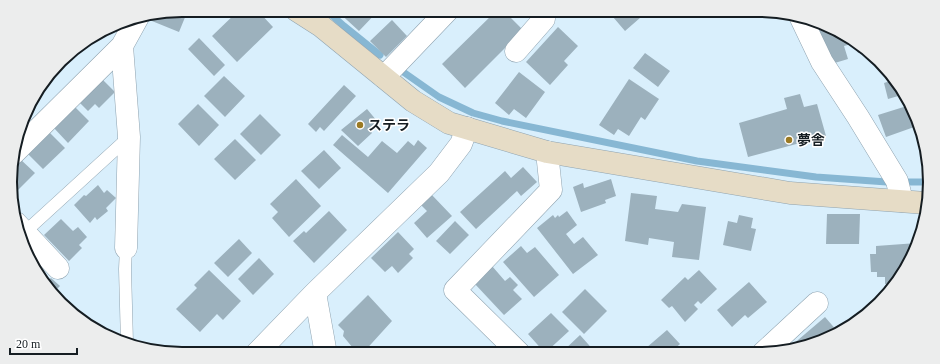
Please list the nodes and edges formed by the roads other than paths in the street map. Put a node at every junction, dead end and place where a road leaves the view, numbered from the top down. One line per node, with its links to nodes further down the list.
1 (307, 17): 8 (street)
2 (441, 17): 8 (street)
3 (540, 17): 7 (street)
4 (804, 24): 13 (street)
5 (134, 25): 6 (street)
6 (122, 46): 10 (street); 11 (street)
7 (516, 50)
8 (384, 77): 9 (street)
9 (467, 128): 12 (street); 19 (street)
10 (129, 137): 15 (lane); 17 (street)
11 (21, 146)
12 (547, 152): 13 (street); 24 (street)
13 (902, 201): 14 (street)
14 (922, 203)
15 (23, 225)
16 (25, 233): 18 (street)
17 (126, 248): 21 (lane)
18 (58, 268)
19 (315, 293): 22 (street); 23 (street)
20 (817, 303): 25 (street)
21 (127, 337)
22 (263, 347)
23 (325, 347)
24 (513, 347)
25 (769, 347)

